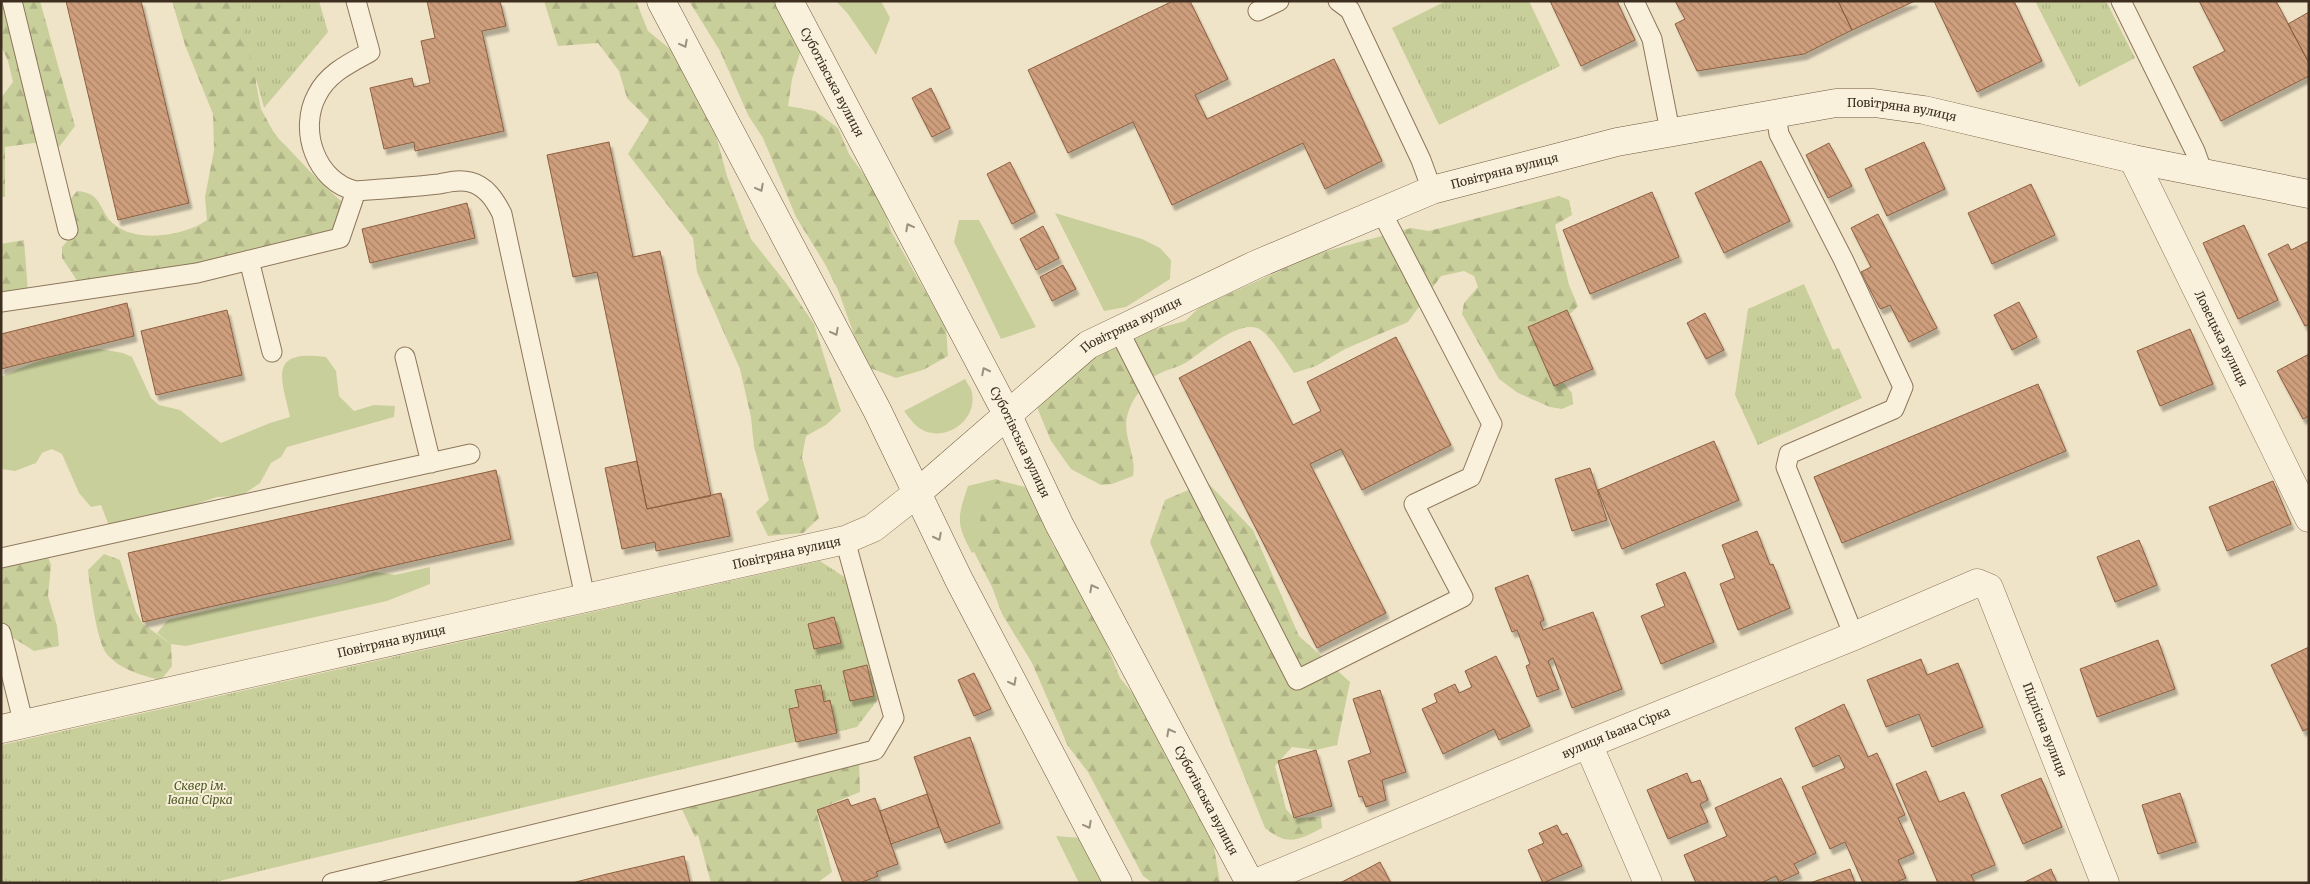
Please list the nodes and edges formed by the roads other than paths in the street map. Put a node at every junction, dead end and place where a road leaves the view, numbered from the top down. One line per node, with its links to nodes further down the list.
1 (12, 1): 18 (lane)
2 (356, 1): 15 (lane)
3 (661, 1): 27 (street, one-way to 27)
4 (789, 1): 24 (street, Суботівська вулиця, one-way to 4)
5 (1278, 1): 9 (lane)
6 (1338, 1): 14 (lane)
7 (1634, 1): 11 (lane)
8 (2121, 1): 13 (lane)
9 (1258, 11)
10 (1776, 114): 11 (street, Повітряна вулиця); 12 (street, Повітряна вулиця); 34 (lane)
11 (1670, 131): 14 (street, Повітряна вулиця)
12 (2133, 159): 13 (street, Повітряна вулиця); 28 (street, Ловецька вулиця)
13 (2203, 173): 16 (street, Повітряна вулиця)
14 (1432, 190): 17 (street, Повітряна вулиця)
15 (356, 191): 19 (lane); 32 (lane)
16 (2309, 194)
17 (1381, 211): 21 (street, Повітряна вулиця); 21 (lane)
18 (68, 230)
19 (249, 260): 20 (lane); 22 (lane)
20 (1, 302)
21 (1119, 331): 24 (street, Повітряна вулиця)
22 (272, 352)
23 (405, 357): 26 (lane)
24 (1007, 414): 27 (street, Повітряна вулиця); 39 (street, Суботівська вулиця, one-way to 24)
25 (470, 454): 26 (lane)
26 (430, 464): 30 (lane)
27 (916, 494): 29 (street, Повітряна вулиця); 38 (street, one-way to 38)
28 (2309, 518)
29 (845, 540): 32 (street, Повітряна вулиця); 37 (lane)
30 (1, 558)
31 (1977, 583): 34 (street, вулиця Івана Сірка); 42 (street, Підлісна вулиця)
32 (584, 597): 35 (street, Повітряна вулиця)
33 (1, 633): 35 (lane)
34 (1854, 636): 36 (street, вулиця Івана Сірка)
35 (12, 727)
36 (1588, 744): 40 (street, вулиця Івана Сірка); 41 (street)
37 (332, 883)
38 (1118, 883)
39 (1250, 883)
40 (1256, 883)
41 (1648, 883)
42 (2105, 883)

